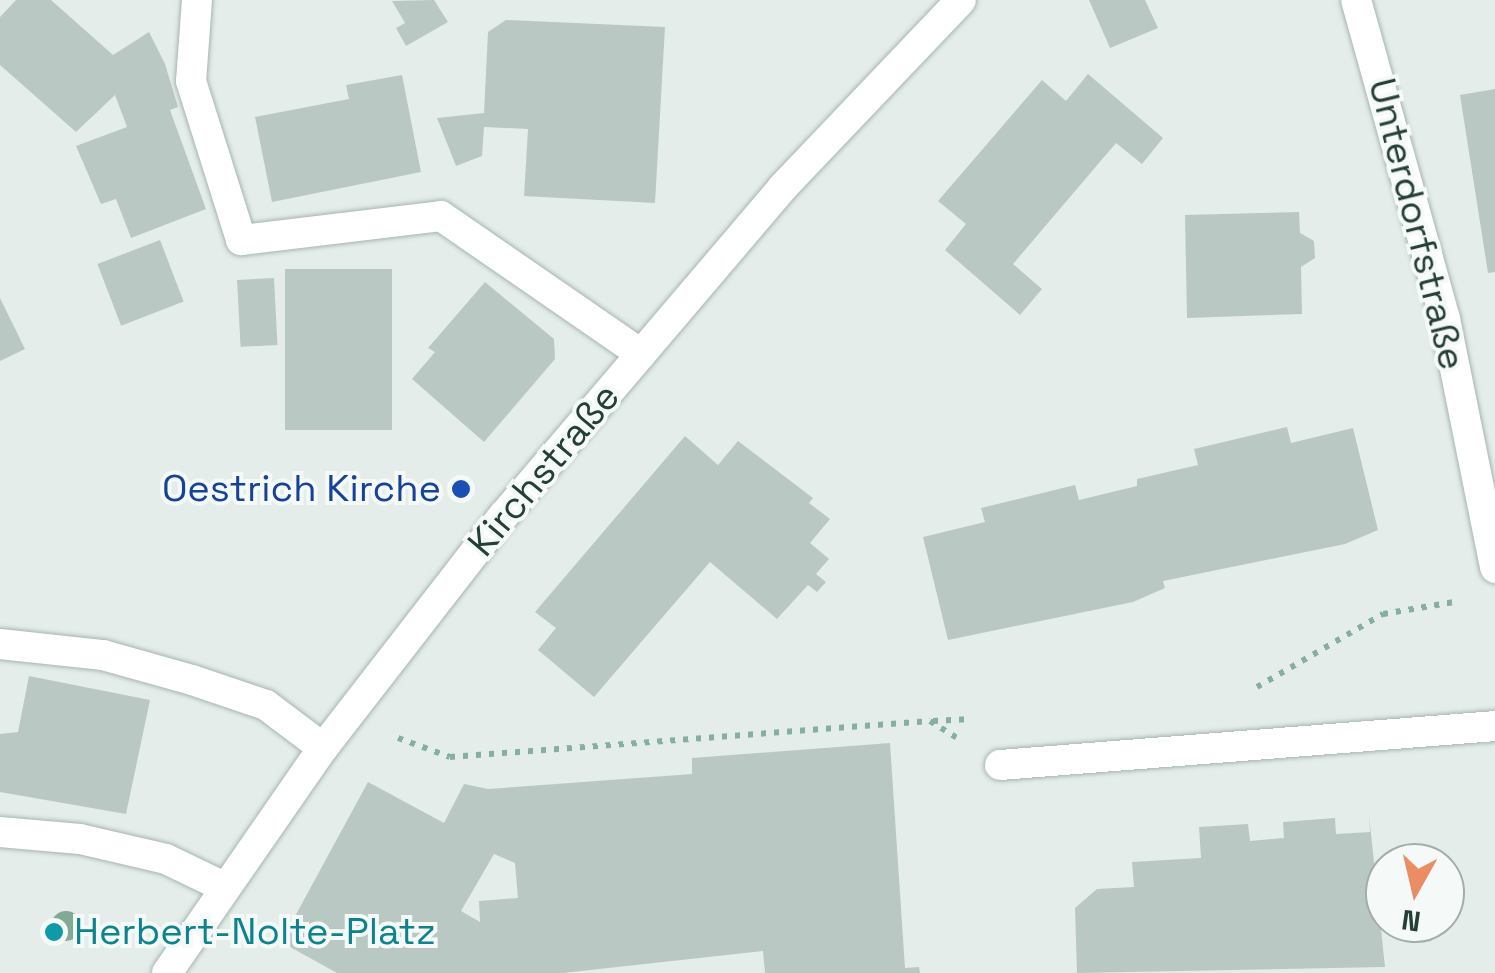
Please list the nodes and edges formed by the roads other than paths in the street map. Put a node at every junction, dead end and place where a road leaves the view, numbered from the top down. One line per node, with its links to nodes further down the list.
1 (197, 0): 4 (street)
2 (962, 0): 4 (street, Kirchstraße)
3 (1356, 0): 5 (street, Unterdorfstraße)
4 (641, 354): 8 (street, Kirchstraße)
5 (1495, 568)
6 (0, 644): 8 (street)
7 (1495, 726): 9 (street)
8 (323, 748): 11 (street, Kirchstraße)
9 (1000, 764)
10 (0, 832): 11 (street)
11 (224, 887): 12 (street, Kirchstraße)
12 (183, 969)

